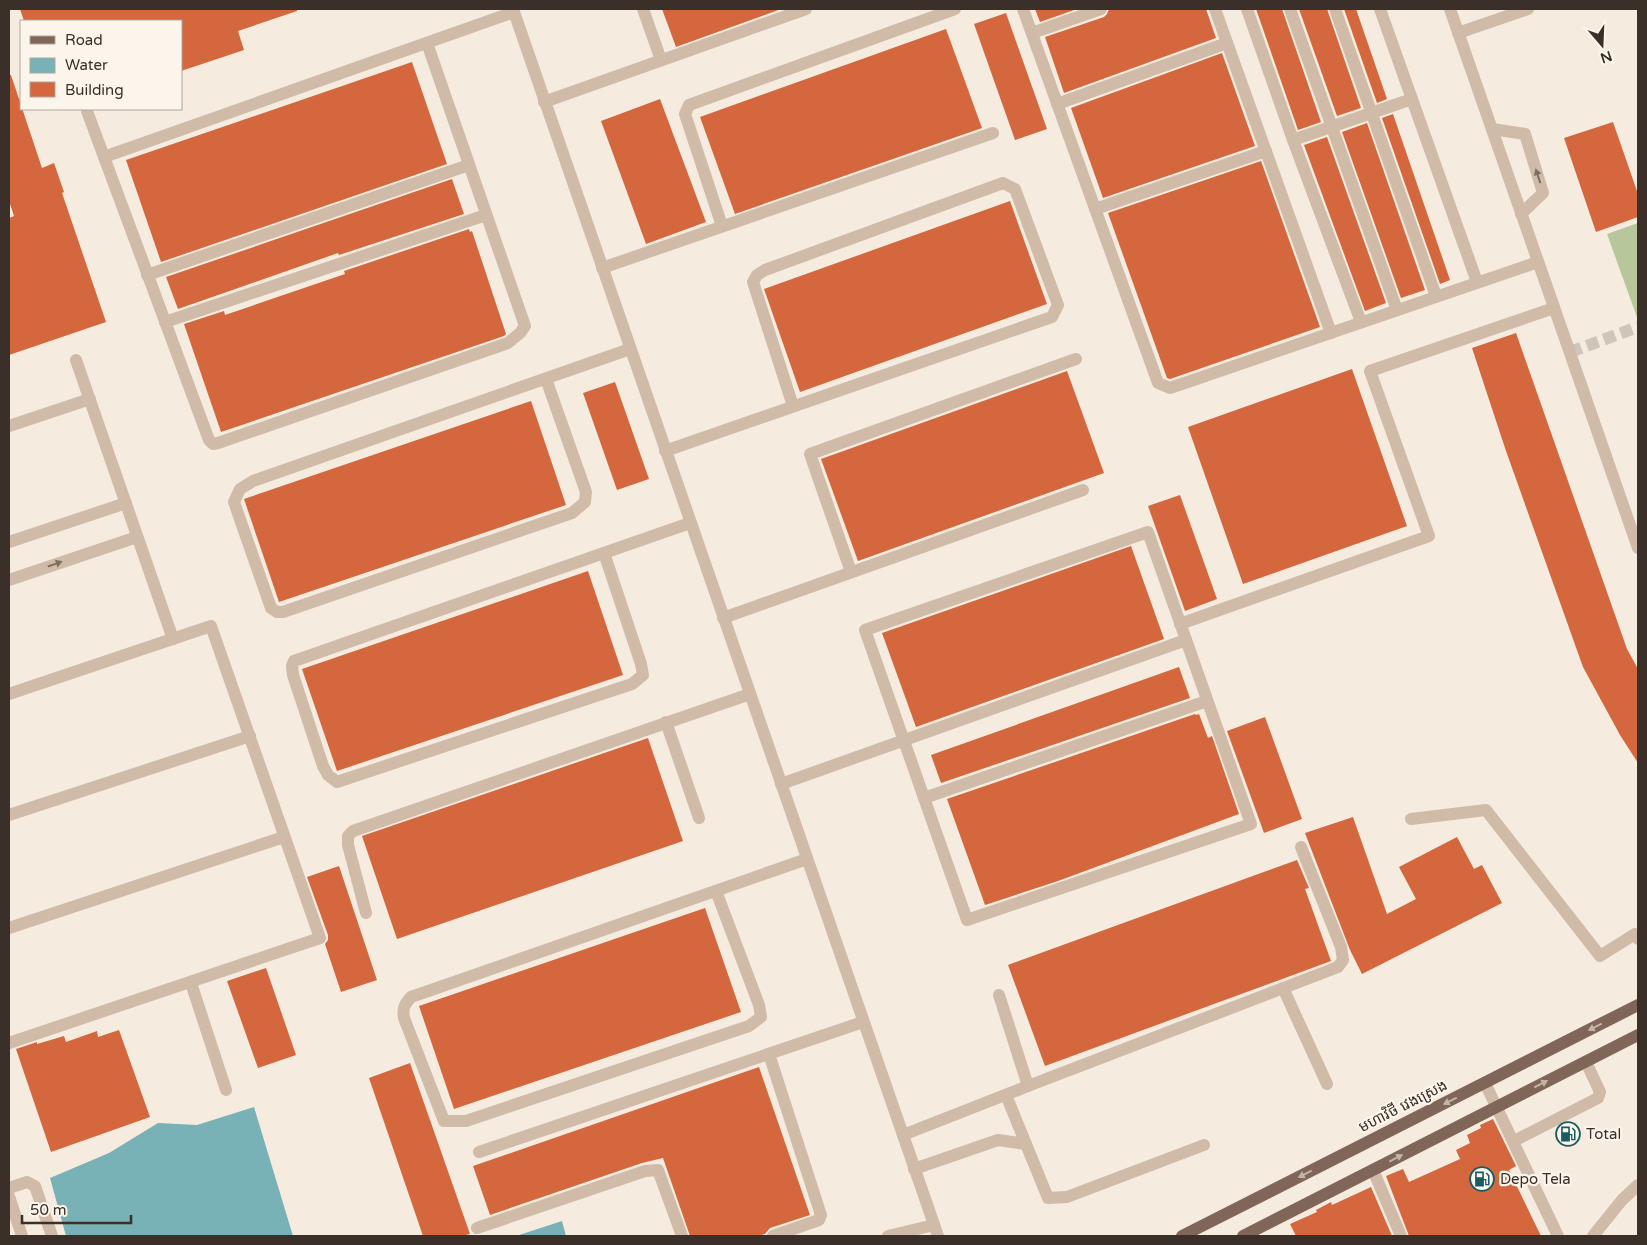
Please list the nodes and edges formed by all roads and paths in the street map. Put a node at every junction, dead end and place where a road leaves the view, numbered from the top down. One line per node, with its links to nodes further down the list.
1 (643, 9): 18 (street)
2 (806, 9): 18 (street)
3 (955, 9): 34 (street)
4 (1023, 9): 14 (street)
5 (1101, 9): 14 (street)
6 (1215, 9): 17 (street)
7 (1247, 9): 27 (street)
8 (1290, 9): 24 (street)
9 (1335, 9): 23 (street)
10 (1380, 9): 19 (street)
11 (1450, 9): 15 (street)
12 (1528, 9): 15 (street)
13 (514, 10): 16 (street); 20 (street)
14 (1032, 33): 21 (street)
15 (1458, 33): 25 (street)
16 (428, 43): 29 (street); 30 (street)
17 (1227, 43): 21 (street); 28 (street)
18 (661, 60): 20 (street)
19 (1412, 99): 23 (street); 38 (street)
20 (544, 102): 36 (street)
21 (1057, 104): 31 (street)
22 (87, 111): 29 (street)
23 (1372, 113): 24 (street); 39 (street)
24 (1331, 127): 27 (street); 41 (street)
25 (1492, 129): 32 (street); 32 (street, one-way to 25)
26 (993, 133): 34 (street)
27 (1293, 140): 43 (street)
28 (1266, 151): 31 (street); 44 (street)
29 (104, 157): 37 (street)
30 (469, 165): 33 (street); 37 (street)
31 (1095, 209): 44 (street)
32 (1521, 214): 35 (street)
33 (486, 215): 42 (street); 42 (street)
34 (722, 226): 36 (street)
35 (1538, 262): 38 (street); 40 (street)
36 (602, 268): 45 (street)
37 (147, 275): 42 (street)
38 (1477, 282): 39 (street)
39 (1436, 296): 41 (street)
40 (1554, 308): 58 (street); 63 (street)
41 (1397, 310): 43 (street)
42 (165, 322)
43 (1361, 322): 44 (street)
44 (1331, 333)
45 (630, 349): 48 (street); 52 (street)
46 (1076, 359): 60 (street)
47 (76, 360): 49 (street)
48 (546, 379): 48 (street)
49 (90, 399): 51 (street); 54 (street)
50 (793, 406): 50 (street); 52 (street)
51 (9, 426)
52 (665, 451): 55 (street)
53 (1083, 490): 60 (street)
54 (126, 503): 56 (street); 57 (street)
55 (690, 523): 59 (street); 62 (street)
56 (138, 537): 61 (street, one-way to 56); 64 (street)
57 (9, 542)
58 (1638, 548)
59 (604, 553): 59 (street)
60 (851, 572): 62 (street)
61 (9, 580)
62 (723, 618): 67 (street)
63 (1180, 624): 65 (street); 71 (street)
64 (173, 639): 66 (street); 70 (street)
65 (1186, 640): 68 (street); 71 (street)
66 (9, 694)
67 (750, 694): 69 (street); 72 (street)
68 (1207, 701): 73 (street); 73 (street)
69 (666, 722): 75 (street); 81 (street)
70 (250, 736): 74 (street); 77 (street)
71 (904, 741): 72 (street); 73 (street)
72 (781, 784): 79 (street)
73 (924, 798)
74 (9, 816)
75 (699, 818)
76 (1411, 819): 83 (street)
77 (284, 837): 82 (street); 84 (street)
78 (1301, 847): 85 (street)
79 (807, 859): 80 (street); 88 (street)
80 (716, 891): 80 (street)
81 (366, 913)
82 (9, 928)
83 (1638, 939)
84 (192, 983): 90 (street); 96 (street)
85 (1283, 988): 94 (street); 95 (street)
86 (999, 996): 95 (street)
87 (1638, 1005): 93 (main road, មហាវិថី វេងស្រេង, one-way to 93)
88 (864, 1022): 91 (street); 99 (street)
89 (1638, 1035): 92 (main road)
90 (9, 1044)
91 (769, 1054): 103 (street); 115 (street)
92 (1586, 1062): 98 (main road, one-way to 92); 100 (street)
93 (1485, 1082): 98 (street); 117 (main road, មហាវិថី វេងស្រេង, one-way to 117)
94 (1327, 1084)
95 (1028, 1086): 97 (street)
96 (226, 1090)
97 (1006, 1095): 99 (street); 101 (street)
98 (1498, 1106): 100 (street); 105 (main road, one-way to 98)
99 (903, 1135): 104 (street)
100 (1514, 1141): 119 (street)
101 (1026, 1144): 102 (street); 104 (street)
102 (1204, 1145)
103 (479, 1152)
104 (914, 1169): 110 (street)
105 (1373, 1170): 111 (main road); 118 (street)
106 (1638, 1185): 120 (street)
107 (9, 1188): 113 (street)
108 (9, 1196): 112 (street)
109 (478, 1228): 114 (street)
110 (936, 1231): 116 (street)
111 (1248, 1235)
112 (22, 1236)
113 (52, 1236)
114 (682, 1236)
115 (773, 1236)
116 (888, 1236)
117 (1182, 1236)
118 (1401, 1236)
119 (1558, 1236)
120 (1593, 1236)

